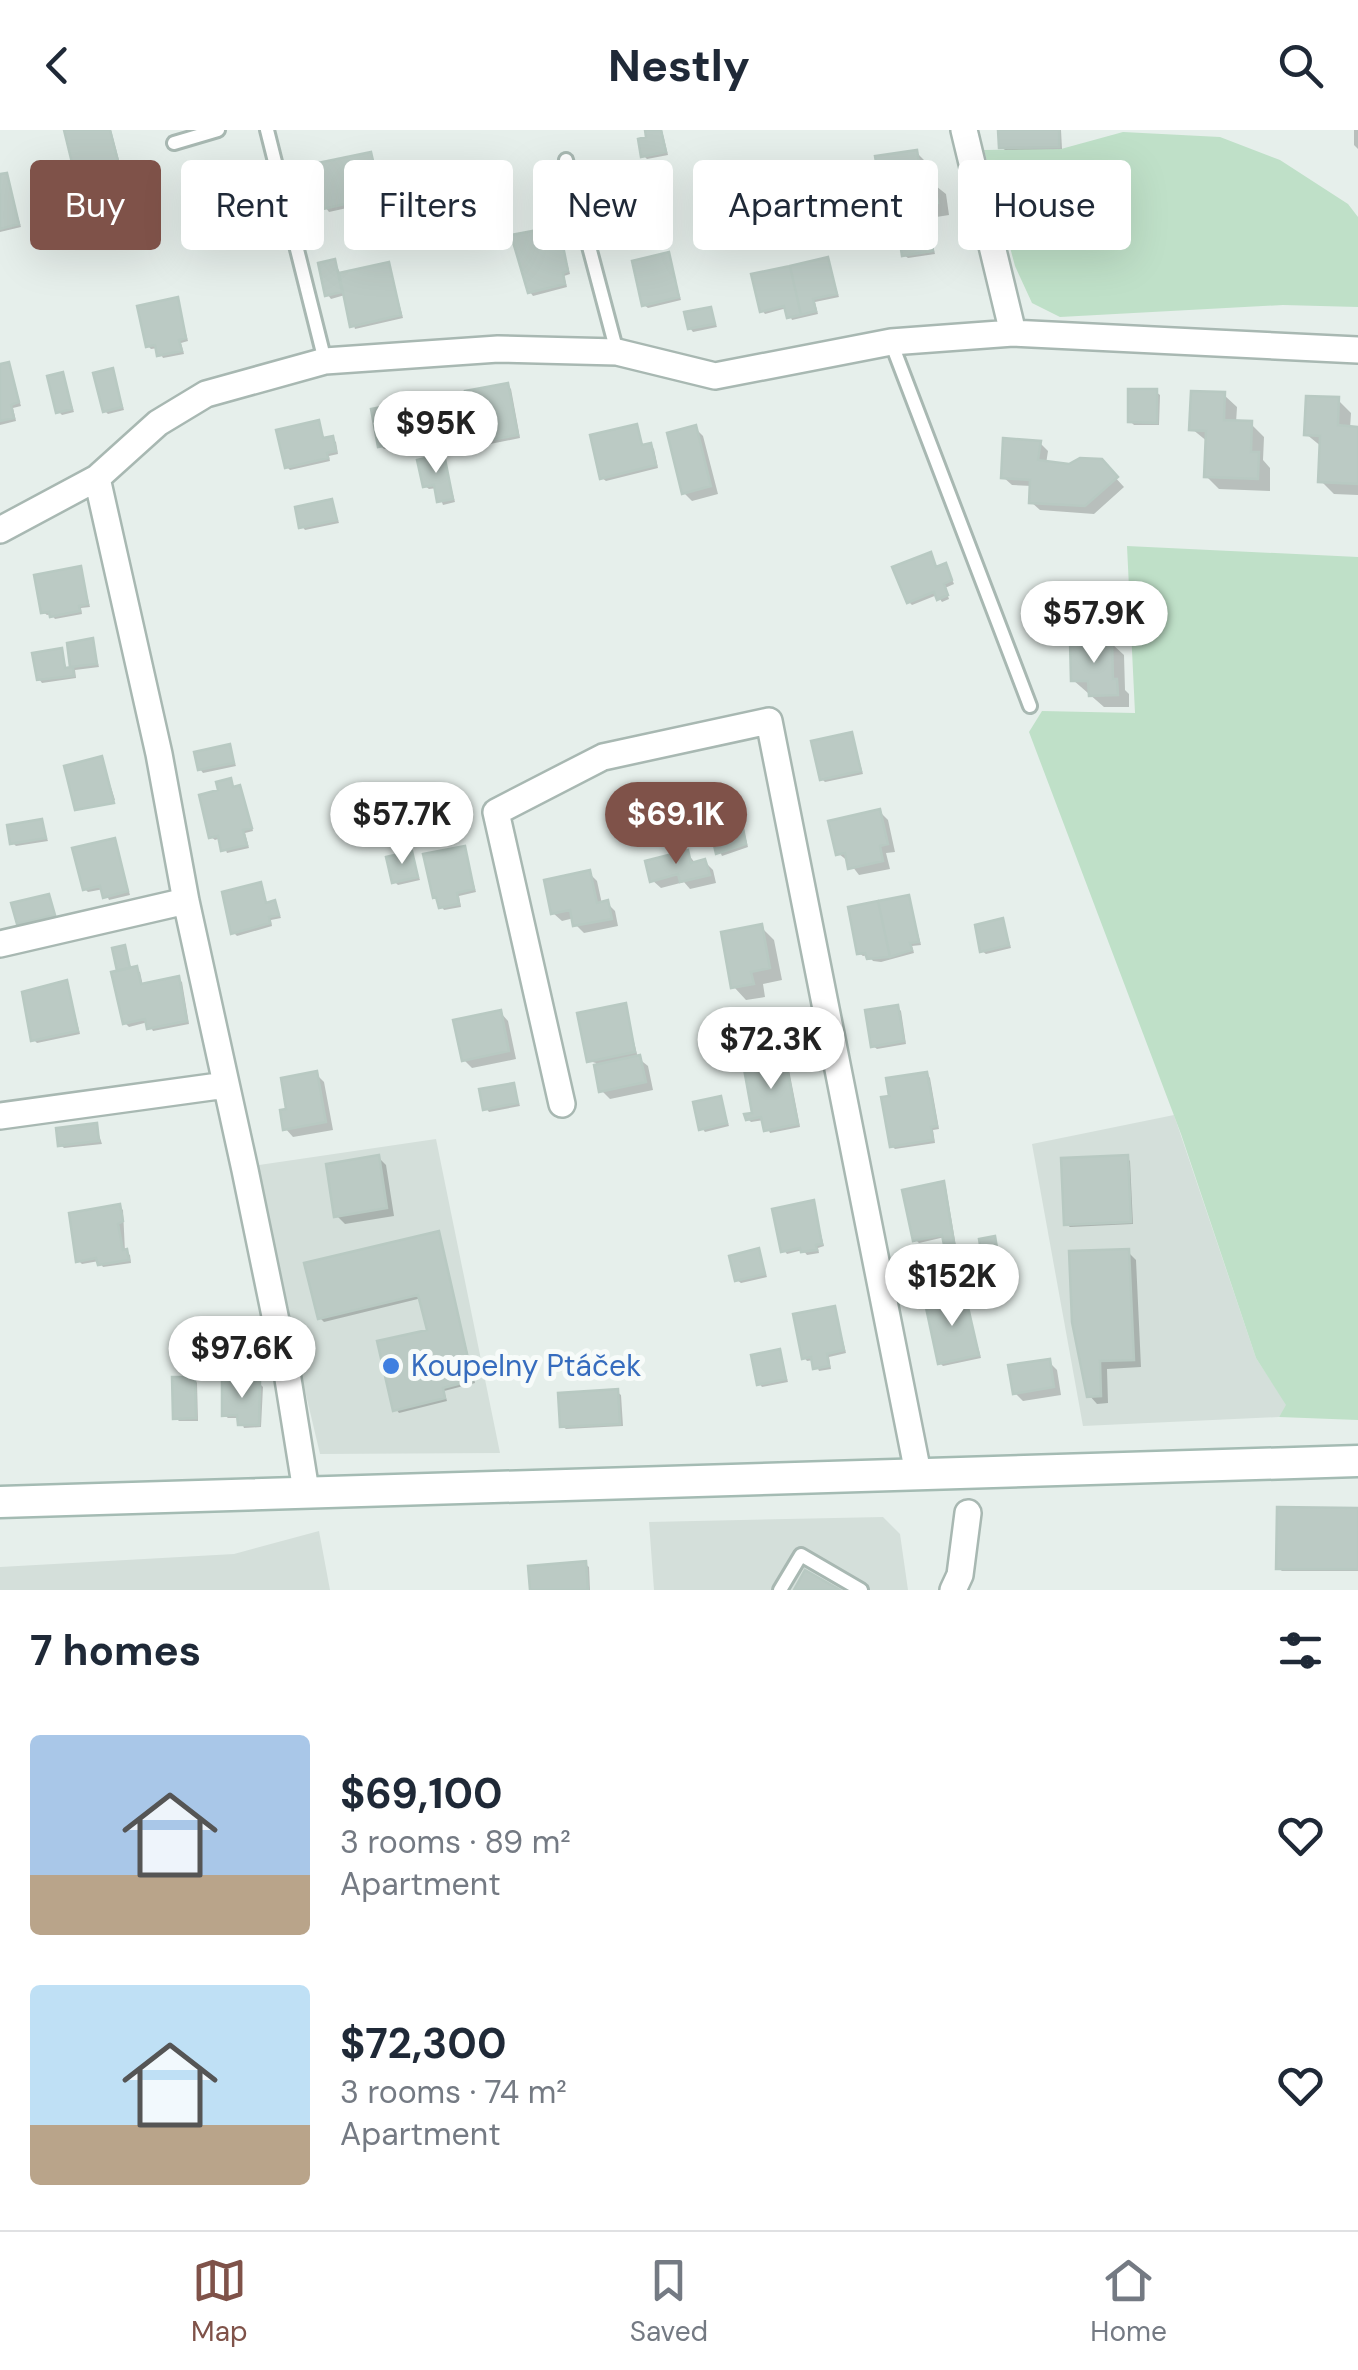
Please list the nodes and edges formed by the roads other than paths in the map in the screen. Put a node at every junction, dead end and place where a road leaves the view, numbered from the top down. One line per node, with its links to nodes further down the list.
1 (218, 130): 4 (lane)
2 (268, 130): 10 (lane)
3 (964, 130): 6 (street)
4 (174, 143)
5 (590, 250): 9 (lane)
6 (1013, 333): 7 (street); 8 (street)
7 (890, 342): 9 (street); 13 (lane)
8 (1358, 350)
9 (617, 352): 10 (street)
10 (325, 362): 11 (street)
11 (97, 478): 12 (street); 14 (street)
12 (0, 530)
13 (1030, 706)
14 (186, 900): 15 (street); 16 (street)
15 (0, 944)
16 (226, 1085): 18 (street); 21 (street)
17 (562, 1104): 20 (street)
18 (0, 1116)
19 (1358, 1461): 20 (main road)
20 (918, 1473): 21 (main road)
21 (306, 1490): 22 (main road)
22 (0, 1502)
23 (968, 1513): 26 (street)
24 (780, 1590): 25 (lane)
25 (862, 1590)
26 (952, 1590)

